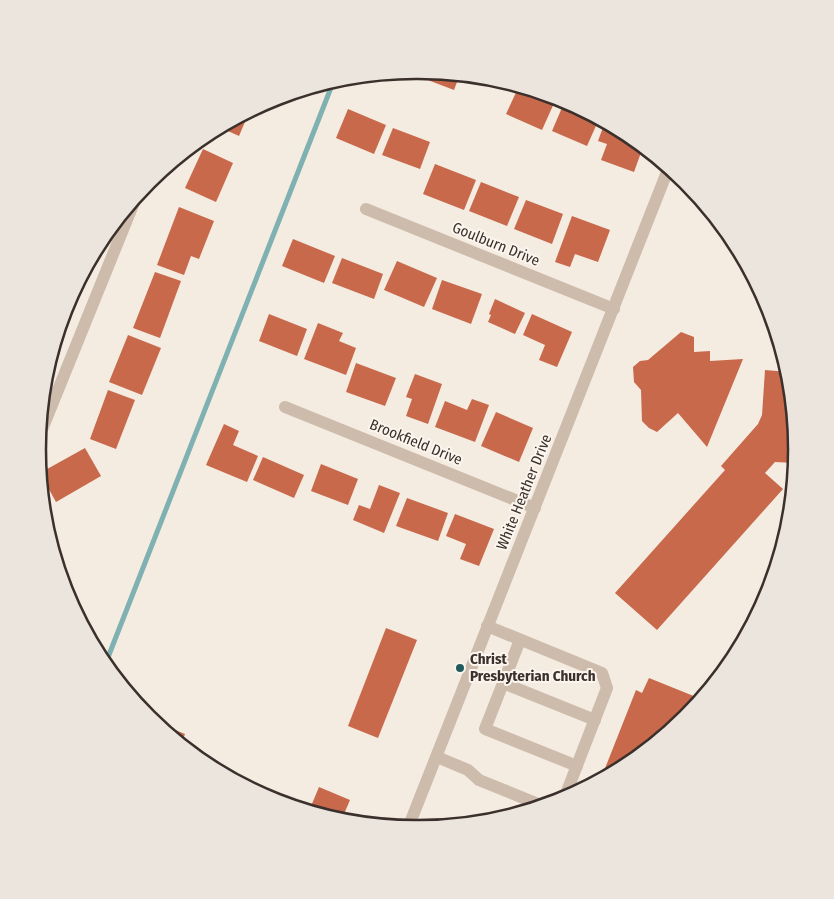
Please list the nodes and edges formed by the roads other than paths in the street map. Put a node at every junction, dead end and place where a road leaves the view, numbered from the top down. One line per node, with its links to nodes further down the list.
1 (666, 176): 4 (street, White Heather Drive)
2 (366, 209): 4 (street, Goulburn Drive)
3 (128, 217): 6 (street)
4 (614, 309): 7 (street, White Heather Drive)
5 (285, 407): 7 (street, Brookfield Drive)
6 (48, 415)
7 (535, 508): 8 (street, White Heather Drive)
8 (487, 626): 9 (street); 12 (street, White Heather Drive)
9 (520, 640): 10 (street); 11 (street)
10 (504, 683): 11 (street); 13 (street)
11 (595, 720): 13 (street)
12 (437, 757): 15 (street); 16 (street, White Heather Drive)
13 (577, 766): 14 (street)
14 (568, 788)
15 (530, 803)
16 (411, 820)

